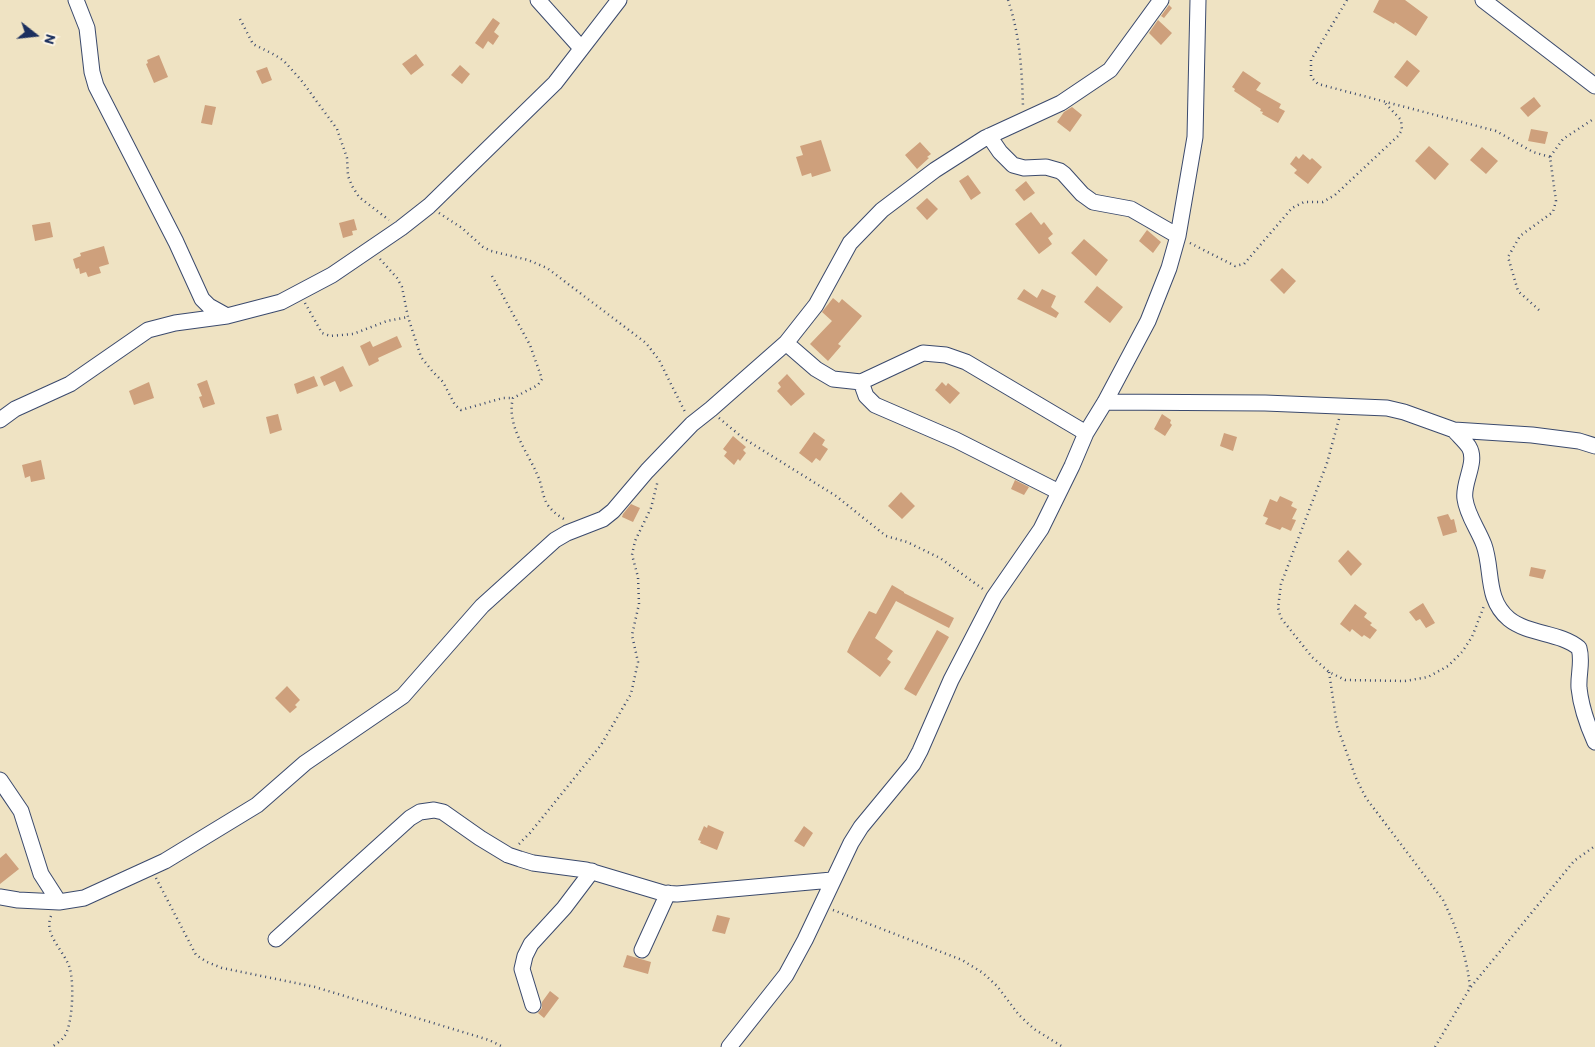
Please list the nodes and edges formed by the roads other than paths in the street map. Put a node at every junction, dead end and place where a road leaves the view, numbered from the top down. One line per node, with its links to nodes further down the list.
1 (76, 0): 11 (street)
2 (538, 0): 7 (street)
3 (619, 0): 7 (street)
4 (1161, 0): 9 (street)
5 (1198, 0): 10 (street)
6 (1483, 0): 8 (street)
7 (581, 48): 11 (street)
8 (1595, 86)
9 (989, 136): 10 (street); 12 (street)
10 (1178, 236): 14 (street)
11 (227, 316): 15 (street)
12 (786, 343): 13 (street); 26 (street)
13 (861, 382): 17 (street); 19 (street)
14 (1105, 402): 16 (street); 17 (street)
15 (0, 420)
16 (1454, 430): 18 (street); 20 (street)
17 (1086, 433): 19 (street)
18 (1595, 446)
19 (1059, 492): 23 (street)
20 (1595, 742)
21 (0, 780): 26 (street)
22 (592, 871): 24 (street); 27 (street); 29 (street)
23 (832, 880): 24 (street); 30 (street)
24 (668, 893): 28 (street)
25 (0, 897): 26 (street)
26 (59, 902)
27 (276, 939)
28 (642, 950)
29 (533, 1005)
30 (729, 1047)

